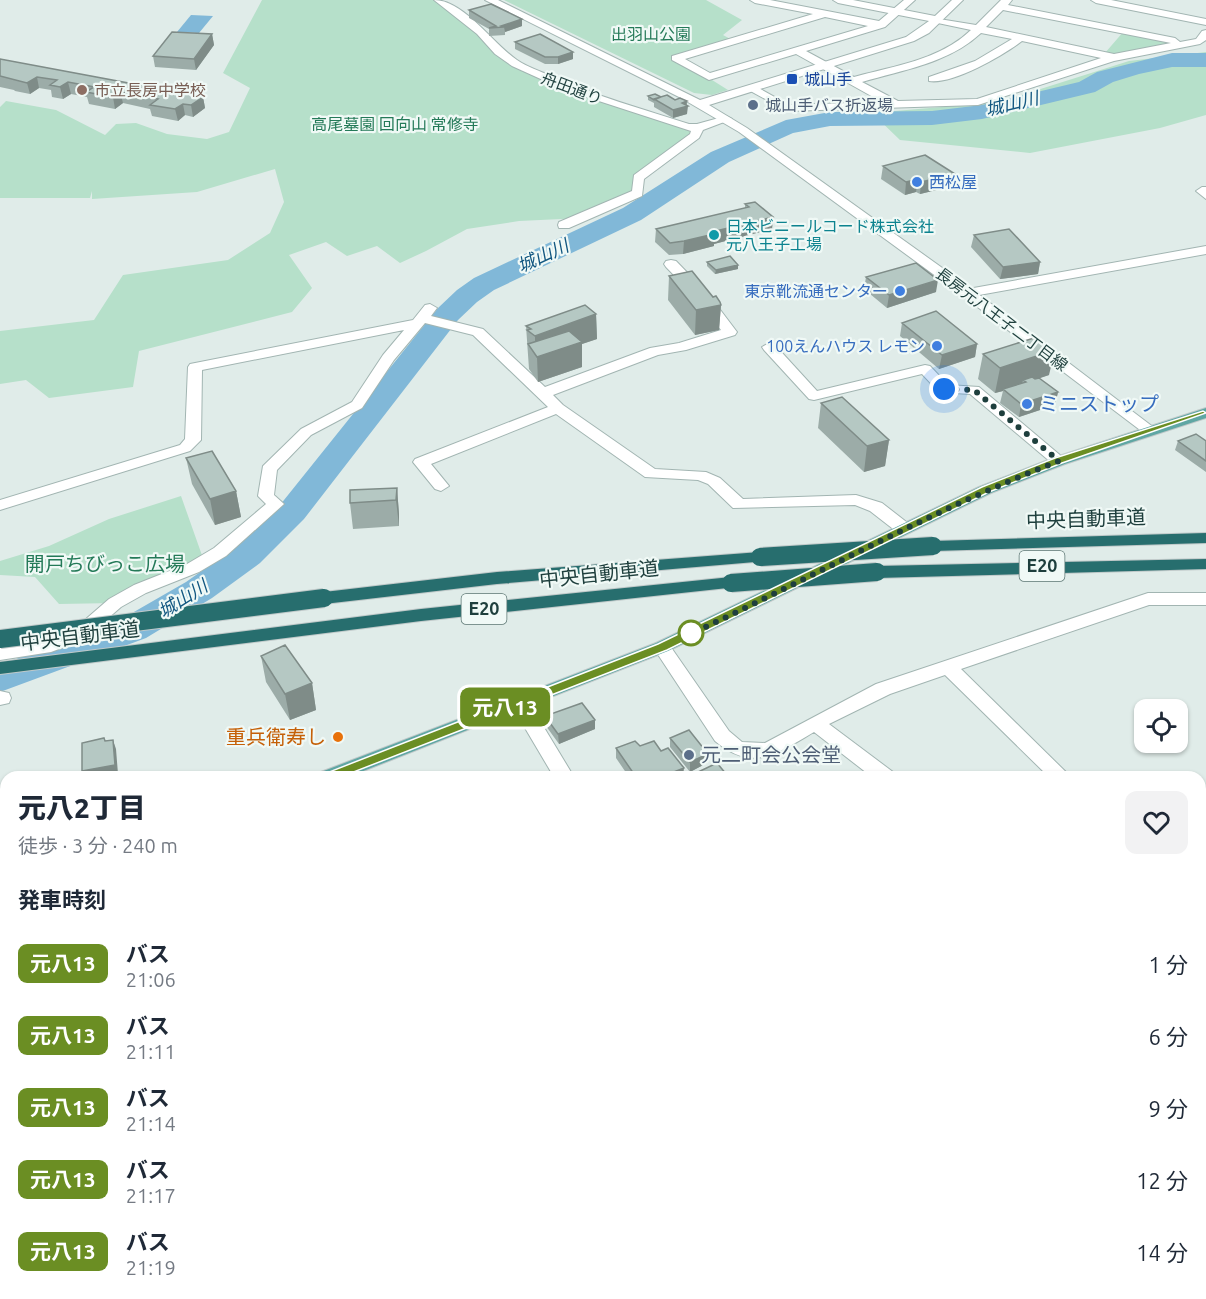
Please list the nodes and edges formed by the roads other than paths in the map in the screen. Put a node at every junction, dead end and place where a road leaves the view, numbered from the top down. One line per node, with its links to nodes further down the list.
1 (439, 0): 29 (street, 舟田通り)
2 (490, 0): 26 (street)
3 (755, 0): 10 (street)
4 (838, 0): 9 (street)
5 (910, 0): 9 (street)
6 (958, 0): 11 (street)
7 (1096, 0): 12 (street)
8 (1003, 3): 14 (street); 17 (street)
9 (897, 12): 11 (street); 13 (street)
10 (825, 14): 13 (street); 18 (street)
11 (937, 20): 14 (street); 20 (street)
12 (1206, 22)
13 (880, 25): 18 (street)
14 (977, 29): 16 (street); 21 (street)
15 (1206, 33): 17 (street)
16 (1020, 38): 19 (street); 22 (street)
17 (1183, 43): 19 (street)
18 (798, 51): 20 (street)
19 (1112, 58): 25 (street)
20 (825, 66): 23 (street); 24 (street)
21 (906, 66): 22 (street); 23 (street)
22 (933, 79): 25 (street)
23 (852, 81): 27 (street)
24 (751, 88): 26 (street); 27 (street)
25 (978, 102): 27 (street)
26 (700, 104): 28 (street)
27 (897, 105)
28 (726, 119): 29 (street); 33 (street, 長房元八王子二丁目線)
29 (698, 128): 30 (street)
30 (564, 225)
31 (1206, 250): 33 (street)
32 (671, 264): 36 (street)
33 (968, 293): 39 (street, 長房元八王子二丁目線)
34 (424, 317): 36 (street); 42 (street); 49 (street)
35 (769, 347): 40 (street)
36 (544, 393): 37 (street)
37 (558, 408): 41 (street); 43 (street)
38 (1206, 413): 39 (main road)
39 (1149, 430): 40 (main road)
40 (1059, 461): 43 (main road)
41 (441, 486)
42 (0, 505)
43 (903, 528): 48 (main road)
44 (1206, 538): 47 (highway, 中央自動車道 / E20, bridge)
45 (1206, 564): 50 (highway, 中央自動車道 / E20, bridge)
46 (1206, 599): 51 (street)
47 (0, 639)
48 (662, 647): 52 (main road); 53 (street)
49 (0, 654)
50 (0, 668)
51 (949, 668): 53 (street); 57 (street)
52 (518, 701): 54 (main road); 55 (street)
53 (815, 723): 56 (street)
54 (343, 771)
55 (560, 771)
56 (878, 771)
57 (1055, 771)

